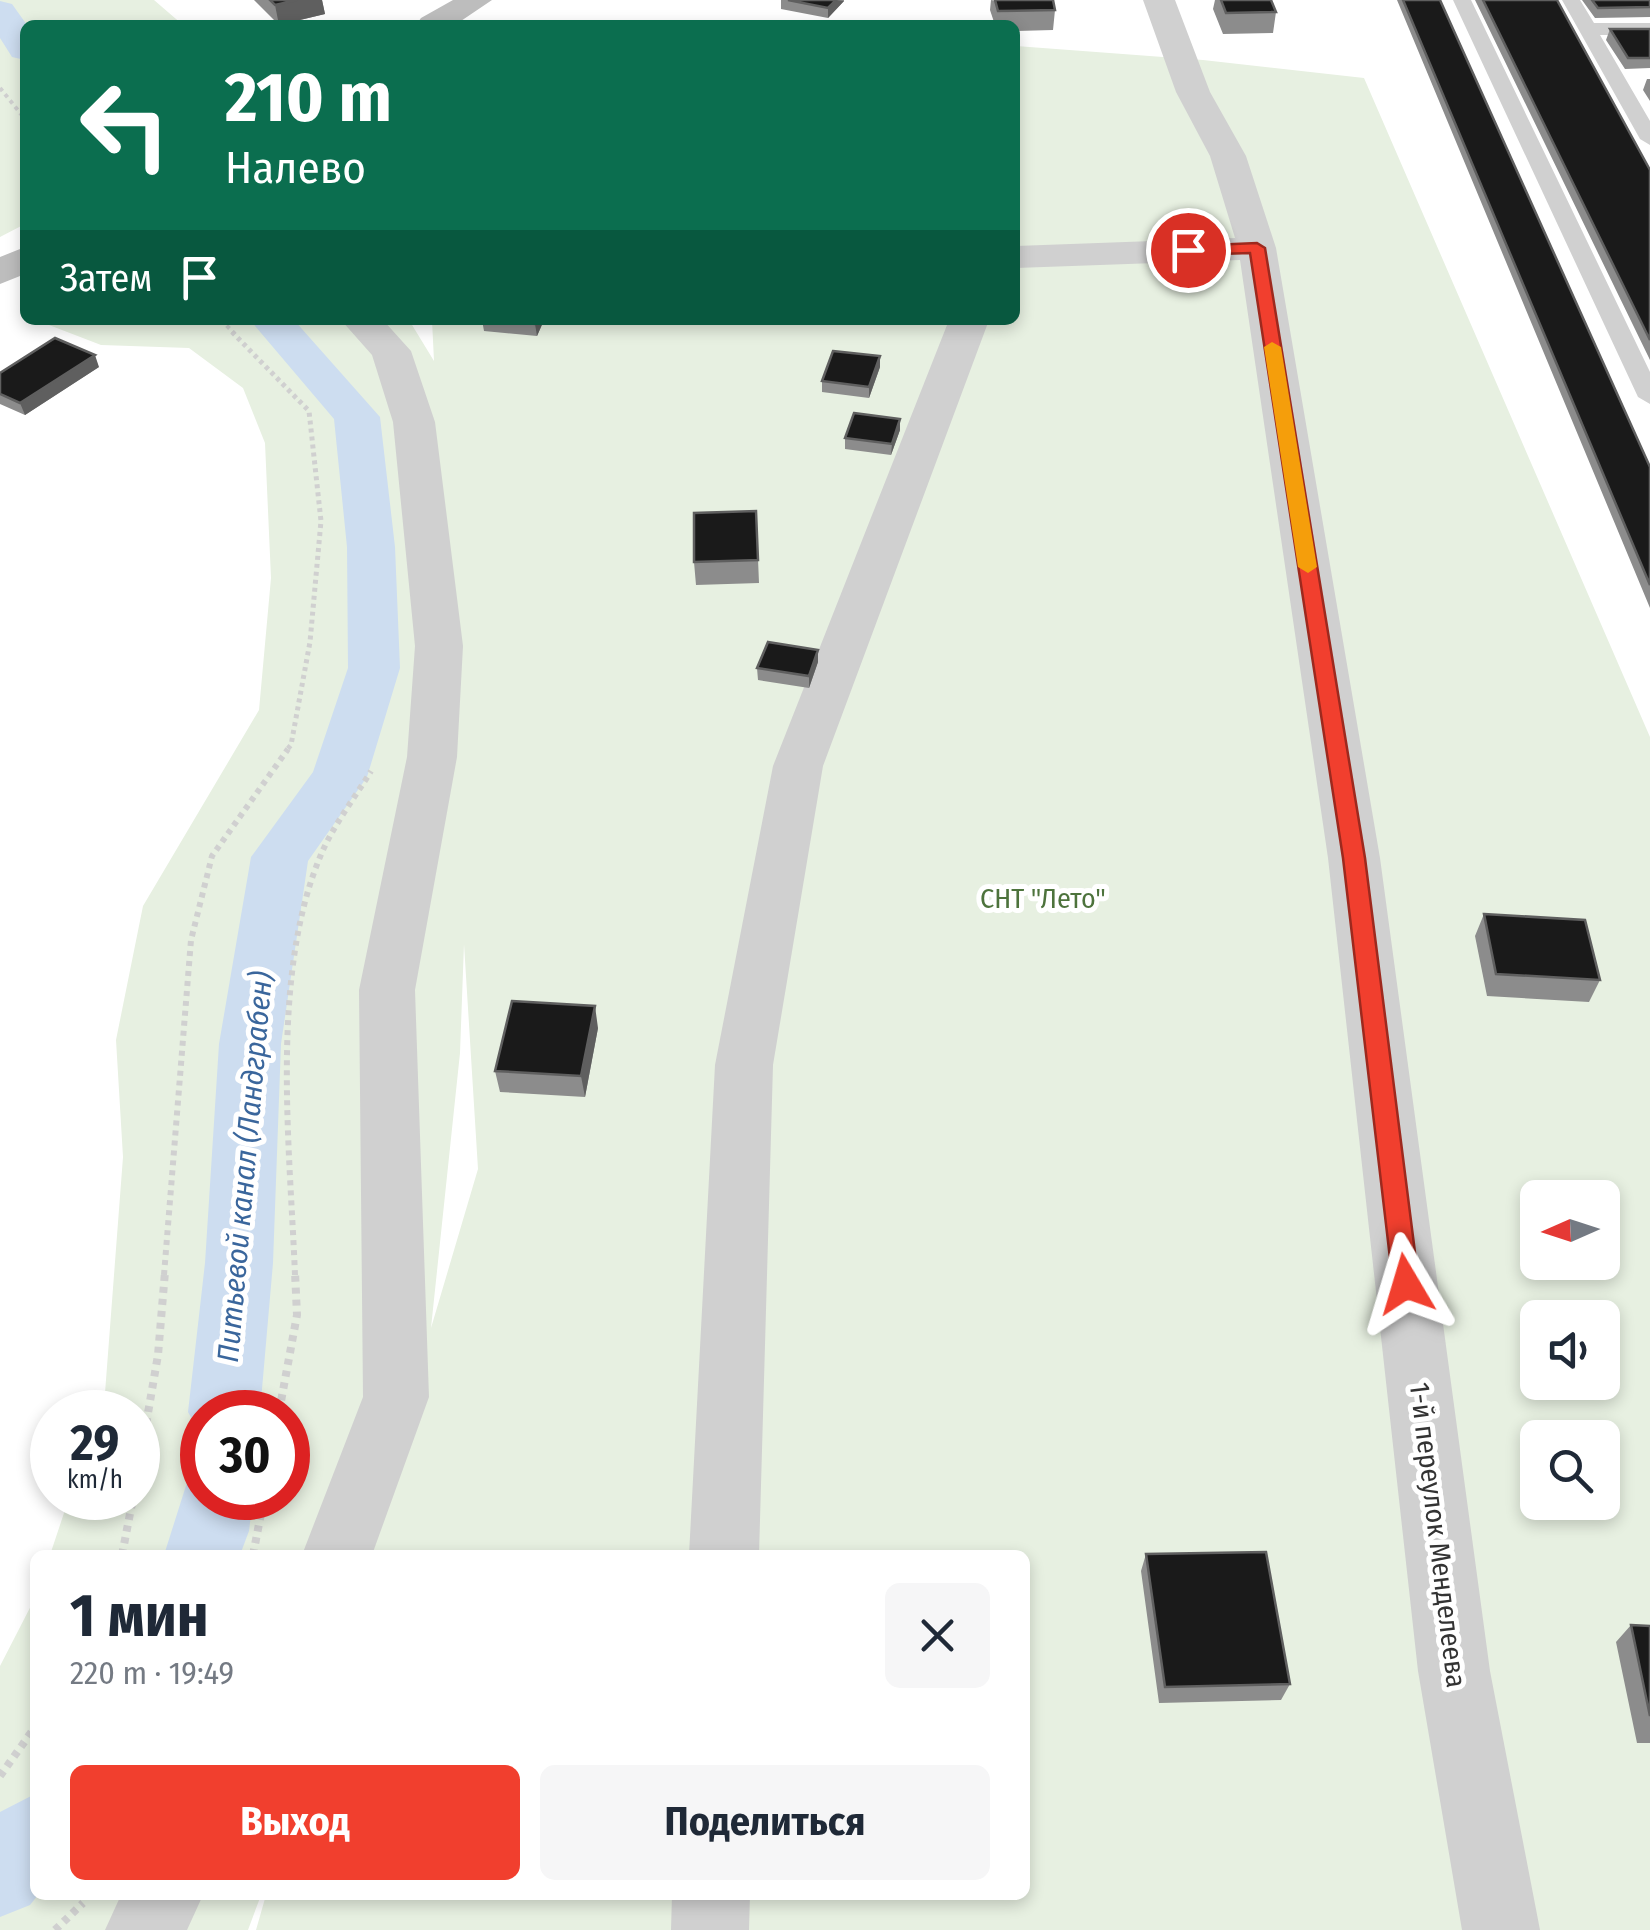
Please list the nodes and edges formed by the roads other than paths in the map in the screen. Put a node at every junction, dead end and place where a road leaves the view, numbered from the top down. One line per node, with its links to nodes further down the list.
1 (476, 0): 5 (street)
2 (1159, 0): 11 (street, 1-й переулок Менделеева)
3 (1462, 0): 15 (lane)
4 (1571, 0): 7 (lane)
5 (441, 20)
6 (1650, 28): 7 (lane)
7 (1588, 29): 8 (lane)
8 (1617, 82): 9 (lane); 10 (lane)
9 (1650, 82)
10 (1650, 138)
11 (1257, 248): 12 (street); 22 (street, 1-й переулок Менделеева)
12 (1020, 257)
13 (366, 325): 16 (street)
14 (968, 325): 17 (street)
15 (1650, 397)
16 (340, 1550)
17 (724, 1550)
18 (161, 1900): 20 (street)
19 (711, 1900): 21 (street)
20 (144, 1930)
21 (710, 1930)
22 (1501, 1930)

